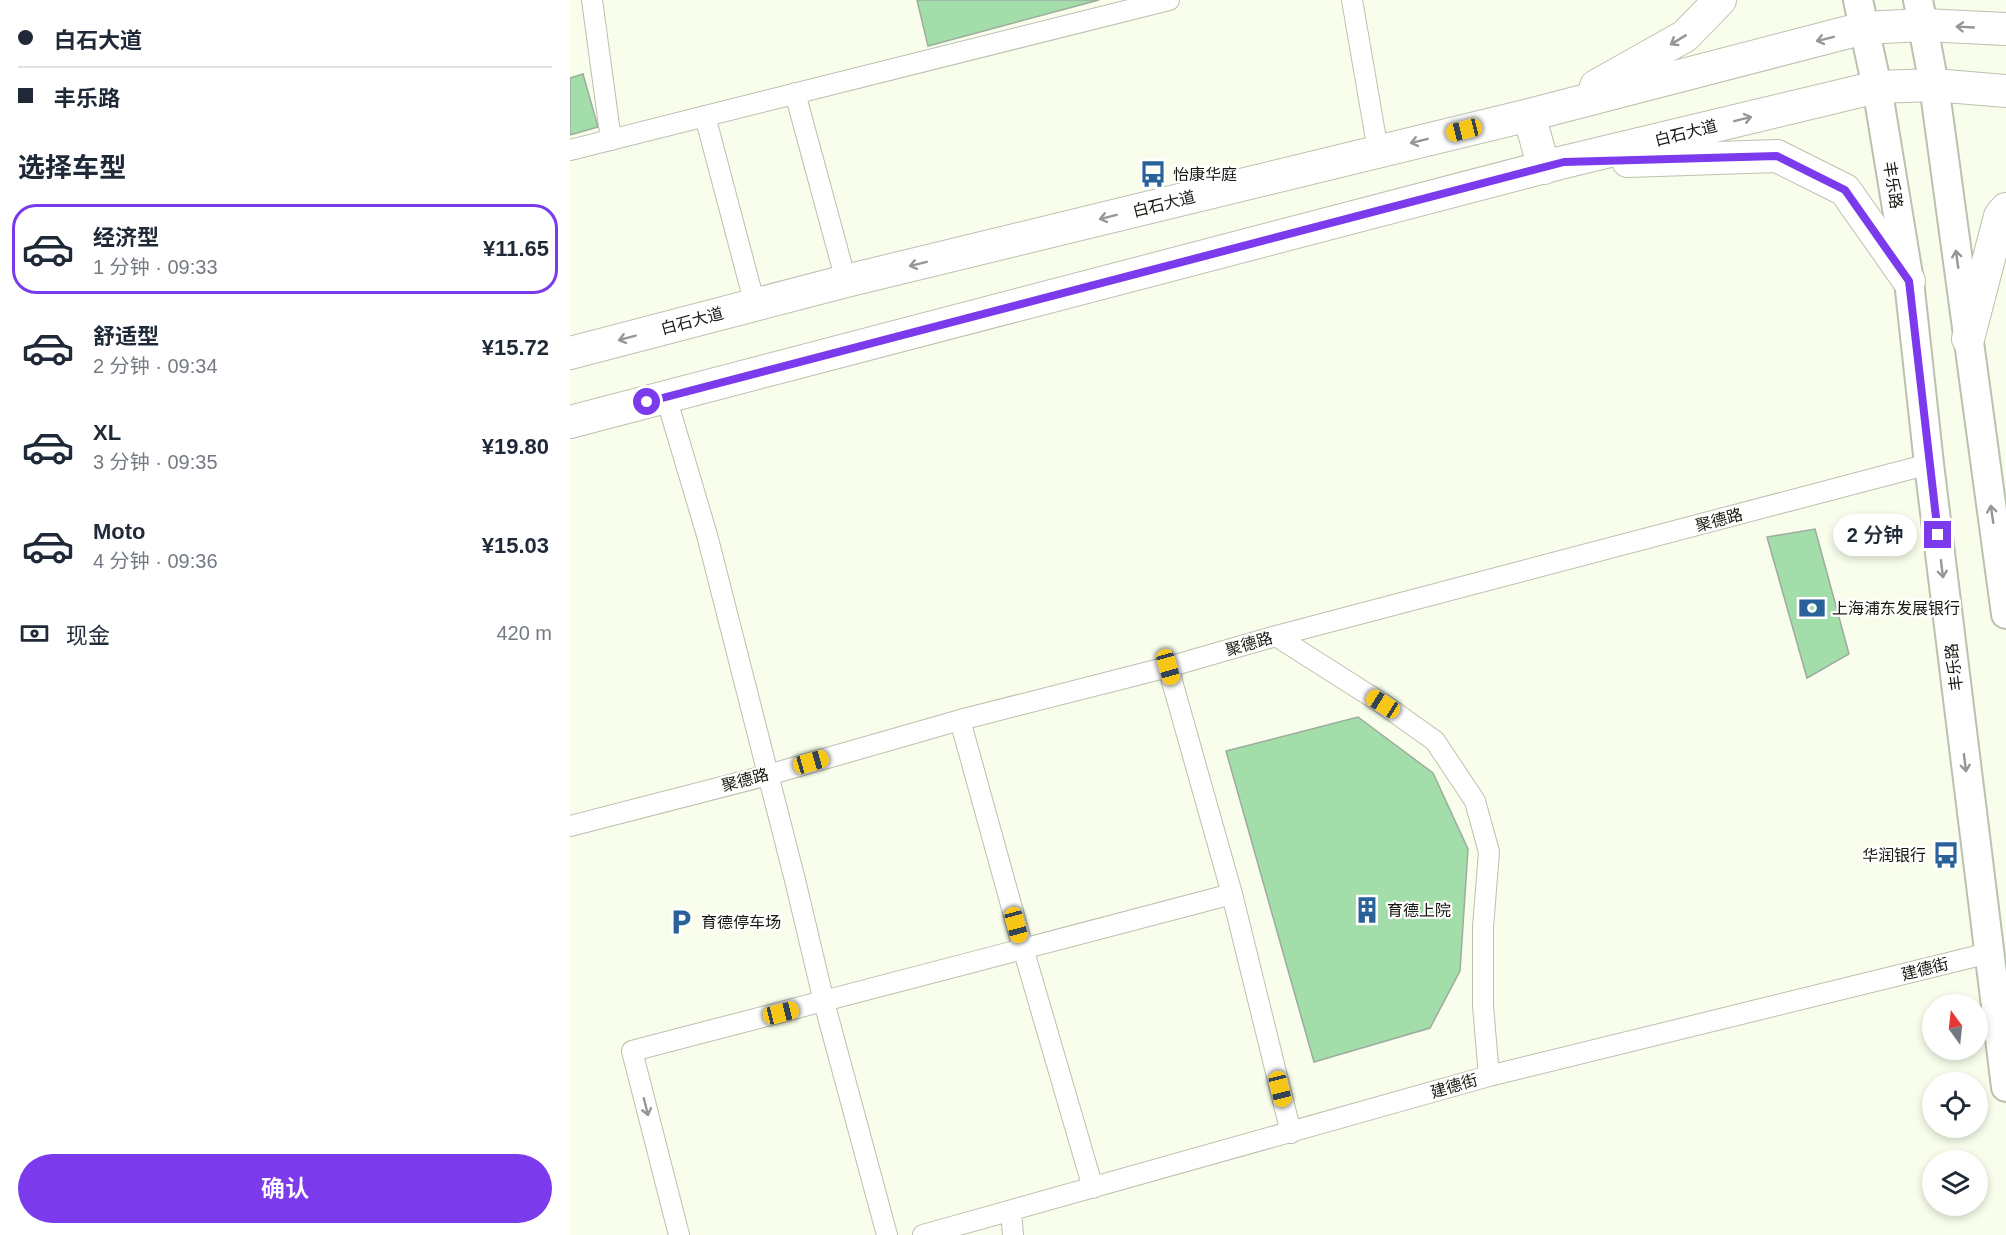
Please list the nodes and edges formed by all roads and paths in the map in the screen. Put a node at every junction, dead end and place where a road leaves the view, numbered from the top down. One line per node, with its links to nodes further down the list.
1 (592, 0): 14 (street)
2 (1169, 0): 11 (street)
3 (1352, 0): 16 (street)
4 (1720, 0): 12 (main road, one-way to 12)
5 (1921, 13): 6 (main road, 白石大道); 7 (main road, 白石大道, one-way to 5); 8 (main road)
6 (1861, 14): 9 (main road, 丰乐路); 12 (main road, 白石大道, one-way to 12)
7 (2006, 29)
8 (1935, 85): 9 (main road, 白石大道); 10 (main road, 白石大道); 22 (main road, one-way to 8)
9 (1877, 87): 17 (main road, 白石大道, one-way to 9); 20 (main road, 丰乐路)
10 (2006, 91)
11 (795, 93): 13 (street); 19 (street)
12 (1543, 111): 16 (main road, 白石大道, one-way to 16); 17 (main road)
13 (705, 116): 14 (street); 21 (street)
14 (611, 140): 15 (street)
15 (570, 150)
16 (1378, 151): 19 (main road, 白石大道, one-way to 19)
17 (1554, 165): 20 (main road); 24 (main road, 白石大道)
18 (2006, 209): 22 (main road)
19 (846, 281): 21 (main road, 白石大道)
20 (1909, 281): 26 (main road, 丰乐路)
21 (755, 305): 23 (main road, 白石大道, one-way to 23)
22 (1968, 339): 27 (main road, one-way to 22)
23 (570, 353)
24 (666, 397): 25 (main road, 白石大道); 31 (street)
25 (570, 422)
26 (1929, 464): 28 (street, 聚德路); 35 (main road, 丰乐路, one-way to 35)
27 (2006, 614)
28 (1276, 636): 29 (street, 聚德路); 37 (street)
29 (1168, 667): 30 (street, 聚德路); 33 (street)
30 (960, 720): 31 (street, 聚德路); 34 (street)
31 (768, 775): 32 (street, 聚德路); 36 (street)
32 (570, 826)
33 (1232, 894): 34 (street); 39 (street)
34 (1023, 948): 36 (street); 40 (street)
35 (1989, 953): 37 (street, 建德街); 38 (main road, 丰乐路)
36 (824, 1002): 42 (street, one-way to 42); 43 (street)
37 (1490, 1076): 39 (street, 建德街)
38 (2006, 1087)
39 (1291, 1132): 40 (street, 建德街)
40 (1093, 1188): 41 (street, 建德街)
41 (1011, 1211): 44 (street, 建德街); 45 (street)
42 (679, 1235)
43 (887, 1235)
44 (923, 1235)
45 (1013, 1235)

